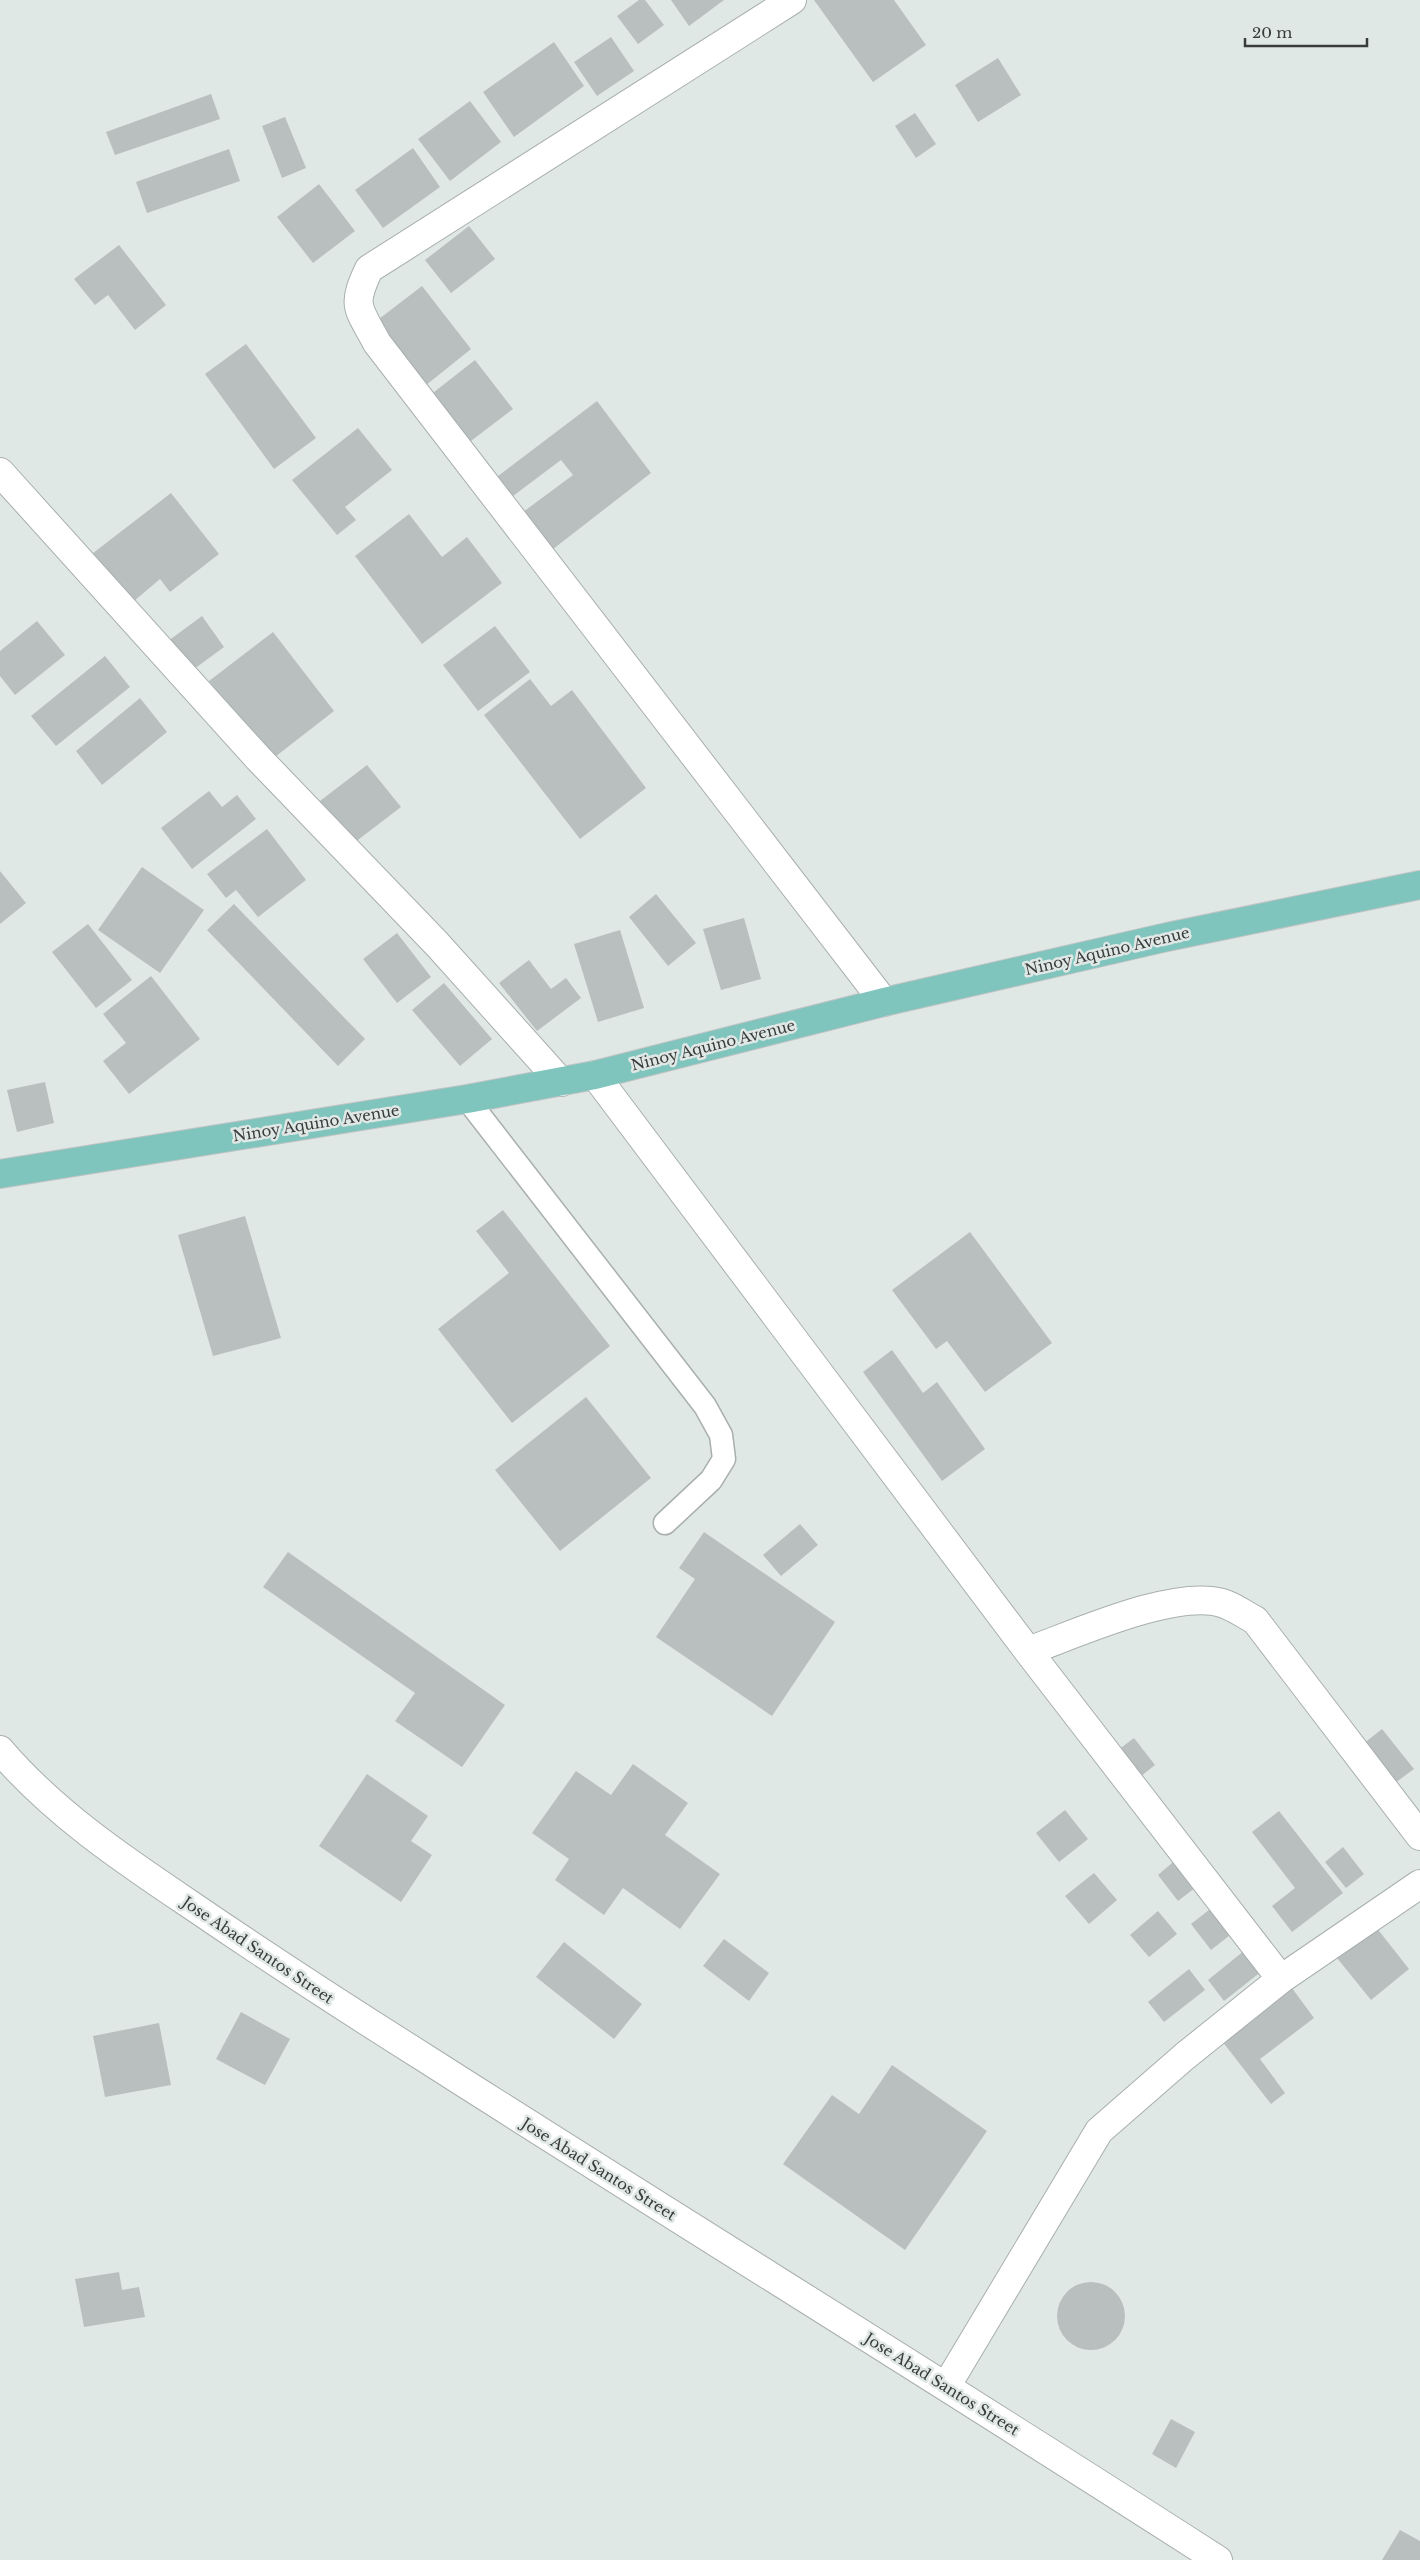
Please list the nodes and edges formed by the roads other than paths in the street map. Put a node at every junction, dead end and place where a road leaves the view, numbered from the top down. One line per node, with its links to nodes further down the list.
1 (792, 0): 4 (street)
2 (0, 472): 6 (street)
3 (1420, 886): 4 (main road, Ninoy Aquino Avenue)
4 (884, 1002): 5 (main road, Ninoy Aquino Avenue)
5 (595, 1075): 6 (main road, Ninoy Aquino Avenue); 10 (street)
6 (561, 1082): 7 (main road, Ninoy Aquino Avenue)
7 (467, 1099): 8 (main road, Ninoy Aquino Avenue); 9 (lane)
8 (0, 1174)
9 (665, 1523)
10 (1028, 1651): 12 (street); 14 (street)
11 (0, 1750): 15 (street, Jose Abad Santos Street)
12 (1420, 1836)
13 (1420, 1884): 14 (street)
14 (1281, 1979): 15 (street)
15 (947, 2385): 16 (street, Jose Abad Santos Street)
16 (1218, 2560)

